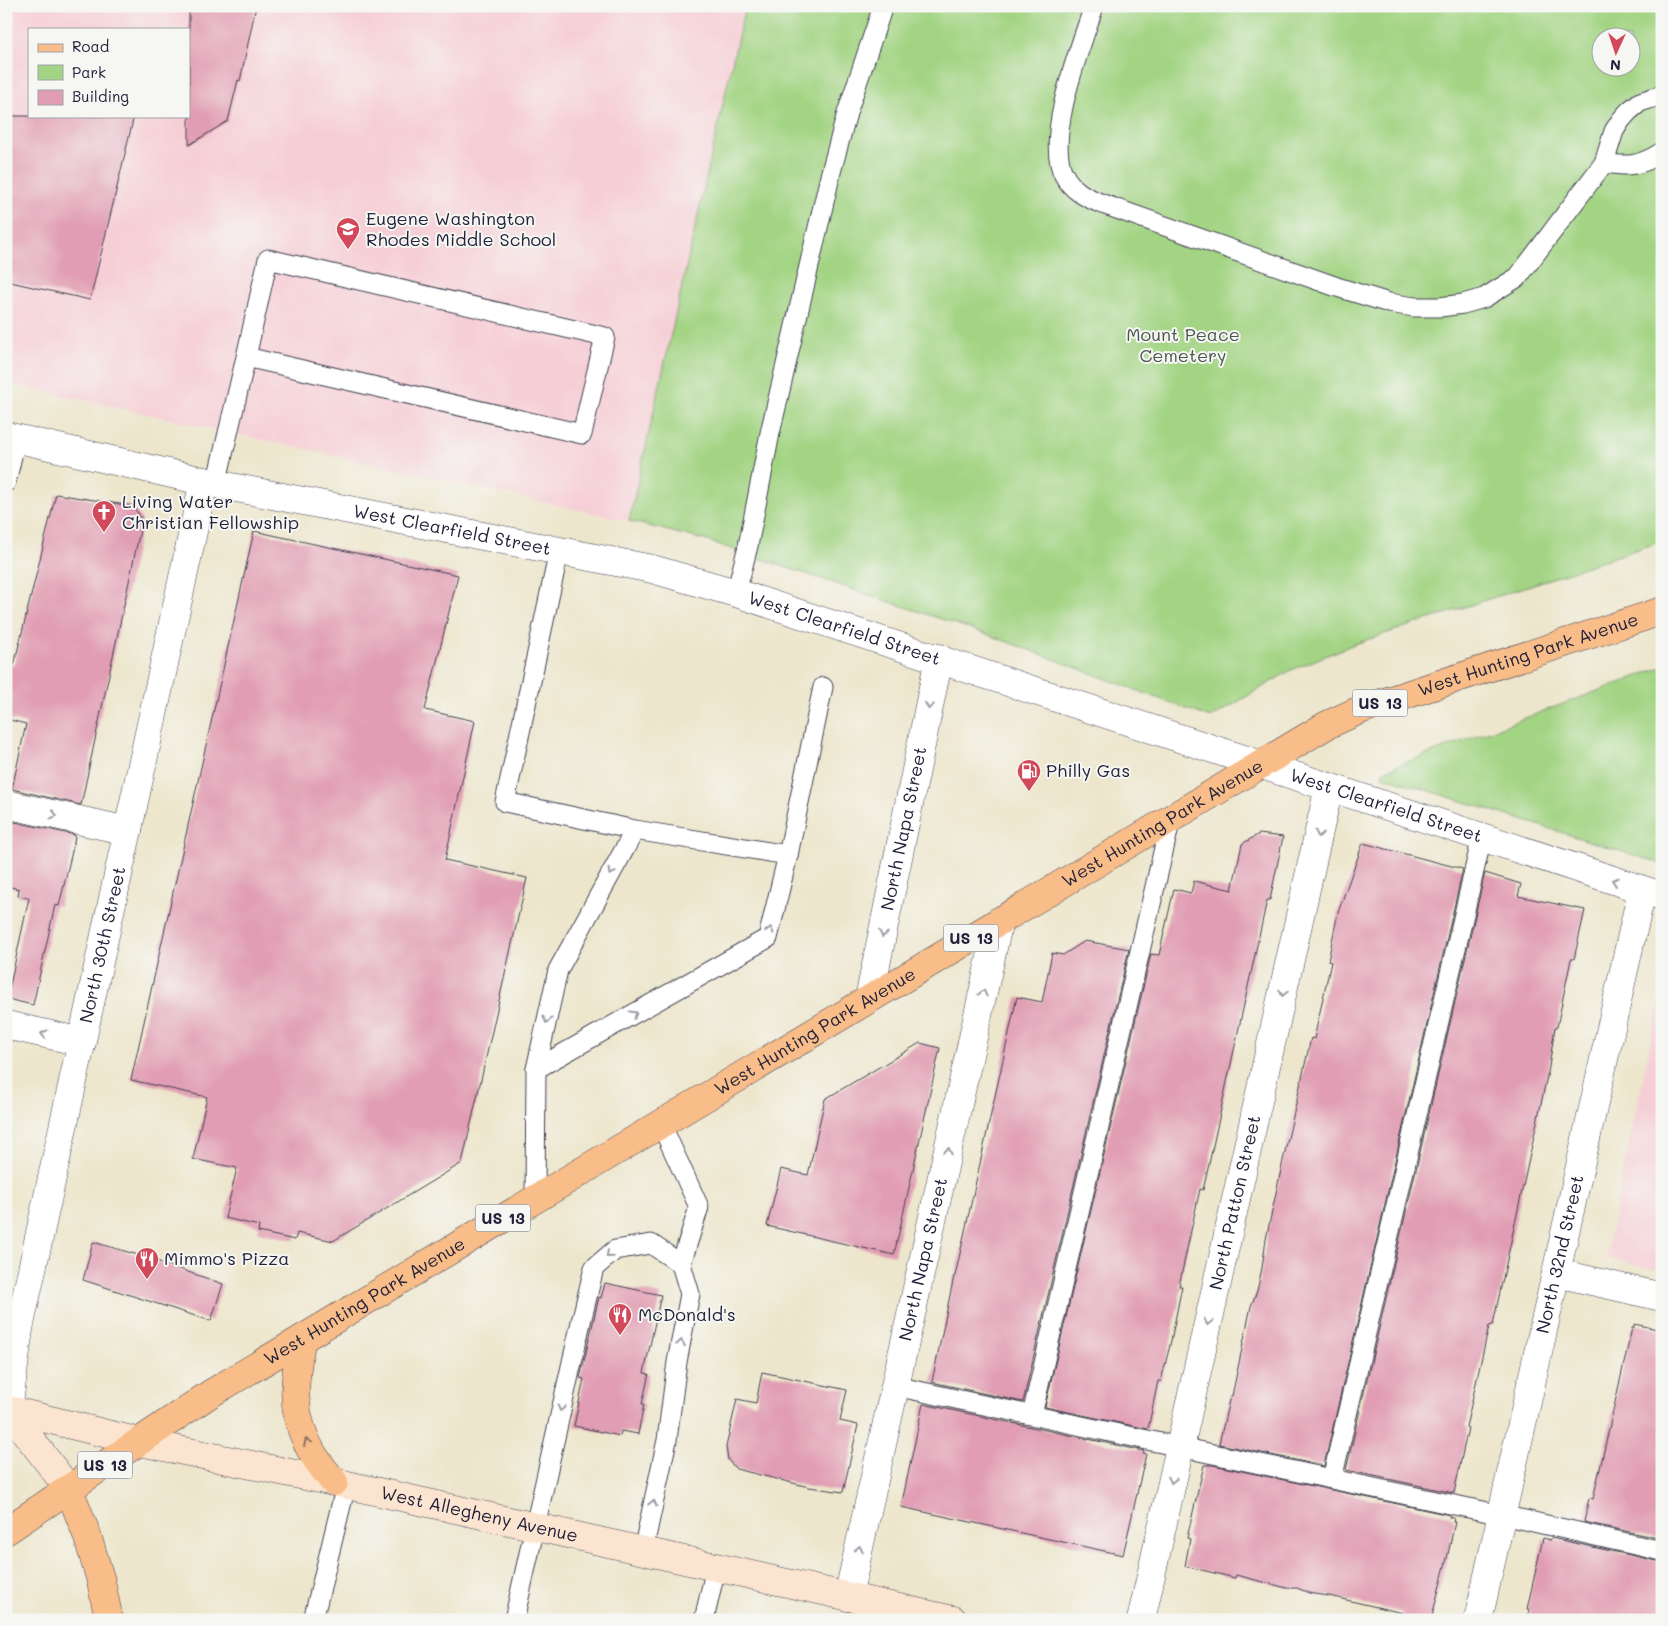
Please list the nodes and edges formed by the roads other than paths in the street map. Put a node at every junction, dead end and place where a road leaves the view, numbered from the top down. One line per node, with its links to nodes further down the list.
1 (883, 6): 11 (lane)
2 (1094, 6): 5 (lane)
3 (1662, 95): 5 (lane)
4 (1662, 152): 5 (lane)
5 (1604, 163)
6 (246, 357): 6 (lane); 9 (lane)
7 (11, 438): 8 (lane); 9 (street, West Clearfield Street)
8 (6, 482)
9 (210, 482): 10 (street, West Clearfield Street); 20 (street, North 30th Street)
10 (559, 551): 11 (street, West Clearfield Street); 19 (lane)
11 (736, 593): 13 (street, West Clearfield Street)
12 (1662, 611): 15 (main road, West Hunting Park Avenue / US 13)
13 (938, 658): 15 (street, West Clearfield Street); 25 (street, North Napa Street, one-way to 25)
14 (823, 687): 22 (lane)
15 (1261, 765): 16 (street, West Clearfield Street); 18 (main road, West Hunting Park Avenue / US 13)
16 (1329, 787): 21 (street, West Clearfield Street); 39 (street, North Patton Street, one-way to 39)
17 (6, 804): 20 (street, one-way to 20)
18 (1171, 818): 24 (main road, West Hunting Park Avenue / US 13); 37 (lane)
19 (635, 830): 22 (lane); 28 (lane, one-way to 28)
20 (128, 831): 27 (street, North 30th Street)
21 (1482, 837): 23 (street, West Clearfield Street, one-way to 21); 40 (lane)
22 (788, 855): 28 (lane, one-way to 22)
23 (1652, 893): 32 (street, North 32nd Street)
24 (999, 921): 25 (main road, West Hunting Park Avenue / US 13); 35 (street, North Napa Street, one-way to 24)
25 (869, 999): 29 (main road, West Hunting Park Avenue / US 13)
26 (6, 1025): 27 (street, one-way to 26)
27 (82, 1042): 36 (street, North 30th Street)
28 (536, 1069): 30 (lane)
29 (661, 1124): 30 (main road, West Hunting Park Avenue / US 13); 31 (lane)
30 (535, 1199): 34 (main road, West Hunting Park Avenue / US 13)
31 (681, 1264): 44 (lane, one-way to 44); 46 (lane, one-way to 31)
32 (1557, 1273): 33 (street); 43 (street, North 32nd Street)
33 (1662, 1297)
34 (302, 1339): 38 (main road, West Hunting Park Avenue / US 13); 41 (main road, one-way to 34)
35 (895, 1386): 37 (lane); 49 (street, North Napa Street, one-way to 35)
36 (7, 1410): 38 (main road, West Allegheny Avenue); 42 (main road)
37 (1032, 1415): 39 (lane)
38 (140, 1442): 41 (main road, West Allegheny Avenue); 42 (main road, West Hunting Park Avenue / US 13)
39 (1180, 1448): 40 (lane); 55 (street, North Patton Street, one-way to 55)
40 (1332, 1479): 43 (lane)
41 (340, 1484): 44 (main road, West Allegheny Avenue); 51 (lane)
42 (69, 1489): 45 (main road, West Hunting Park Avenue / US 13); 50 (main road)
43 (1502, 1515): 47 (lane); 56 (street, North 32nd Street)
44 (535, 1527): 46 (main road, West Allegheny Avenue); 52 (lane)
45 (6, 1531)
46 (643, 1551): 48 (main road, West Allegheny Avenue)
47 (1662, 1551)
48 (716, 1567): 49 (main road, West Allegheny Avenue); 53 (lane)
49 (848, 1597): 54 (main road, West Allegheny Avenue)
50 (109, 1620)
51 (313, 1620)
52 (514, 1620)
53 (704, 1620)
54 (953, 1620)
55 (1141, 1620)
56 (1478, 1620)

